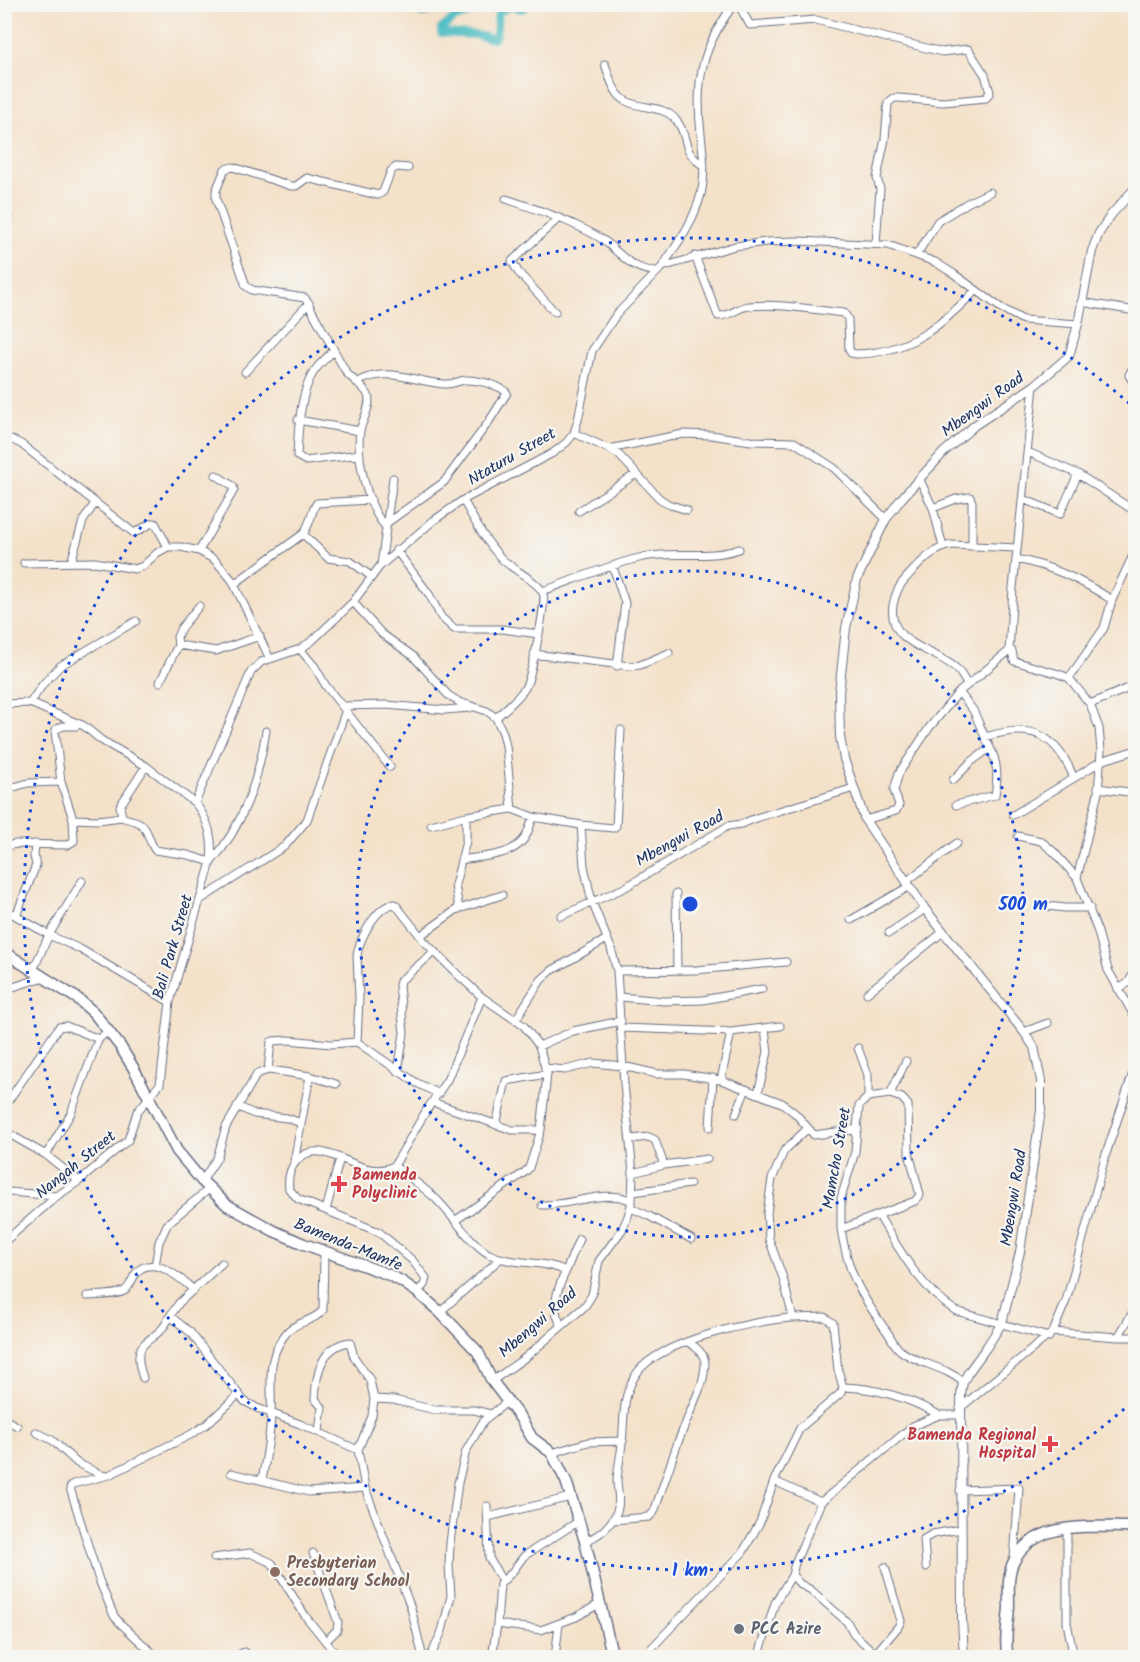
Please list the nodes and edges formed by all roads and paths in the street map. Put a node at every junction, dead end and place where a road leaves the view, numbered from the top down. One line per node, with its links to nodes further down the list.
1 (736, 4): 3 (street); 9 (street)
2 (604, 64): 3 (street)
3 (704, 166): 12 (street)
4 (408, 168): 15 (street)
5 (1136, 187): 14 (main road, Mbengwi Road)
6 (990, 192): 10 (street)
7 (506, 199): 8 (street)
8 (559, 218): 12 (street); 17 (street)
9 (876, 244): 10 (street, Ntaturu Street); 11 (street, Ntaturu Street)
10 (917, 254): 13 (street, Ntaturu Street)
11 (695, 256): 12 (street, Ntaturu Street); 13 (street)
12 (660, 269): 27 (street, Ntaturu Street)
13 (976, 290): 18 (street, Ntaturu Street)
14 (1081, 302): 16 (street); 18 (main road, Mbengwi Road)
15 (309, 303): 19 (street); 21 (street)
16 (1136, 311)
17 (555, 312)
18 (1078, 324): 23 (main road, Mbengwi Road)
19 (333, 351): 22 (street); 25 (street)
20 (1136, 369): 24 (street)
21 (245, 372)
22 (357, 383): 26 (street); 46 (street)
23 (1034, 386): 30 (street); 36 (main road, Mbengwi Road)
24 (1136, 388)
25 (298, 420): 26 (street); 31 (street)
26 (360, 431): 31 (street)
27 (574, 433): 29 (street); 39 (street, Ntaturu Street)
28 (4, 436): 40 (street)
29 (609, 449): 32 (street); 45 (street)
30 (1028, 452): 33 (street); 37 (street)
31 (360, 454): 38 (street)
32 (636, 474): 42 (street); 43 (street)
33 (1078, 474): 37 (street); 44 (street)
34 (216, 476): 55 (street)
35 (393, 478): 46 (street)
36 (919, 478): 41 (street); 45 (main road, Mbengwi Road)
37 (1023, 499): 51 (street)
38 (371, 500): 46 (street); 47 (street)
39 (463, 500): 54 (street, Ntaturu Street); 63 (street)
40 (95, 503): 49 (street); 58 (street)
41 (933, 508): 48 (street); 50 (street)
42 (579, 510)
43 (687, 510)
44 (1136, 512)
45 (886, 519): 100 (main road, Mbengwi Road)
46 (387, 524): 59 (street)
47 (303, 534): 61 (street); 62 (street)
48 (972, 546): 50 (street); 51 (street)
49 (168, 547): 55 (street); 58 (street)
50 (943, 547): 79 (street)
51 (1017, 548): 56 (street)
52 (739, 549): 60 (street)
53 (1136, 549): 64 (street)
54 (396, 550): 59 (street, Ntaturu Street); 68 (street)
55 (199, 551): 62 (street)
56 (1016, 559): 64 (street); 72 (street)
57 (24, 562): 58 (street)
58 (71, 562)
59 (380, 566): 61 (street, Ntaturu Street)
60 (613, 567): 63 (street); 76 (street)
61 (372, 577): 65 (street, Ntaturu Street)
62 (234, 584): 69 (street)
63 (543, 591): 68 (street)
64 (1112, 600): 77 (street)
65 (353, 602): 71 (street, Ntaturu Street); 86 (street)
66 (199, 606): 70 (street)
67 (136, 621): 83 (street)
68 (538, 634): 74 (street)
69 (260, 636): 70 (street); 75 (street)
70 (178, 645): 78 (street)
71 (300, 649): 75 (street, Ntaturu Street); 85 (street)
72 (1009, 651): 77 (street); 79 (street)
73 (669, 653): 76 (street)
74 (534, 654): 76 (street); 87 (street)
75 (270, 659): 104 (street, Ntaturu Street)
76 (617, 666)
77 (1069, 678): 84 (street)
78 (160, 682)
79 (967, 684): 81 (street)
80 (1136, 685): 84 (street)
81 (960, 692): 91 (street); 112 (street)
82 (4, 704): 83 (street)
83 (30, 704): 88 (street)
84 (1090, 704): 94 (street)
85 (345, 708): 86 (street); 96 (street); 126 (street)
86 (472, 708): 87 (street)
87 (496, 718): 106 (street)
88 (84, 726): 95 (street); 99 (street)
89 (621, 730): 114 (street)
90 (266, 731): 120 (street)
91 (985, 737): 92 (street); 97 (street)
92 (990, 748): 98 (street); 105 (street)
93 (1136, 750): 94 (street)
94 (1101, 761): 97 (street); 101 (street)
95 (146, 766): 104 (street); 110 (street)
96 (390, 767)
97 (1074, 778): 107 (street)
98 (952, 780)
99 (61, 782): 102 (street); 111 (street)
100 (854, 789): 112 (main road, Mbengwi Road); 127 (street, Mbengwi Road)
101 (1098, 789): 103 (street); 121 (street)
102 (4, 790)
103 (1136, 793)
104 (195, 803): 120 (street, Bali Park Street)
105 (956, 805)
106 (512, 809): 108 (street); 109 (street)
107 (1013, 815)
108 (466, 816): 113 (street); 119 (street)
109 (533, 817): 114 (street); 119 (street)
110 (122, 818): 111 (street); 120 (street)
111 (73, 819): 117 (street)
112 (865, 820): 123 (main road, Mbengwi Road)
113 (431, 825)
114 (581, 825): 127 (street, Mbengwi Road)
115 (1018, 836): 121 (street)
116 (957, 843): 123 (street)
117 (35, 844): 118 (street); 133 (street)
118 (4, 847)
119 (461, 860): 131 (street)
120 (211, 862): 126 (street, Bali Park Street)
121 (1077, 878): 129 (street)
122 (82, 881): 138 (street)
123 (909, 884): 132 (main road, Mbengwi Road); 135 (street)
124 (675, 894): 146 (street)
125 (502, 895): 131 (street)
126 (200, 900): 155 (street, Bali Park Street)
127 (592, 902): 134 (street, Mbengwi Road); 140 (street, Mbengwi Road)
128 (1038, 905): 129 (street)
129 (1090, 908): 150 (street)
130 (4, 909): 133 (street)
131 (459, 909): 139 (street)
132 (925, 909): 136 (main road, Mbengwi Road); 137 (street)
133 (16, 916): 138 (street)
134 (561, 916)
135 (851, 920)
136 (943, 932): 152 (street); 164 (main road, Mbengwi Road)
137 (889, 933)
138 (49, 935): 145 (street); 155 (street)
139 (420, 936): 142 (street); 166 (street)
140 (607, 939): 147 (street, Mbengwi Road); 156 (street)
141 (4, 952): 145 (highway, Bamenda-Mamfe)
142 (434, 952): 153 (street); 173 (street)
143 (786, 962): 146 (street)
144 (1136, 969): 150 (street)
145 (33, 970): 148 (highway, Bamenda-Mamfe)
146 (677, 970): 147 (street)
147 (617, 971): 154 (street, Mbengwi Road)
148 (44, 977): 151 (street); 162 (highway, Bamenda-Mamfe)
149 (762, 989): 154 (street)
150 (1118, 989): 157 (street)
151 (4, 990)
152 (867, 993)
153 (482, 997): 156 (street); 180 (street)
154 (620, 997): 159 (street, Mbengwi Road)
155 (170, 1002): 183 (street, Bali Park Street)
156 (516, 1019): 167 (street)
157 (1136, 1019)
158 (1048, 1023): 164 (street)
159 (621, 1024): 163 (street); 167 (street); 170 (street, Mbengwi Road)
160 (780, 1026): 161 (street)
161 (765, 1029): 163 (street); 179 (street)
162 (109, 1030): 165 (street); 183 (highway, Bamenda-Mamfe)
163 (731, 1032): 176 (street)
164 (1024, 1032): 230 (main road, Mbengwi Road)
165 (99, 1039): 186 (street); 196 (street)
166 (357, 1042): 172 (street); 173 (street)
167 (539, 1046): 174 (street)
168 (858, 1048): 182 (street)
169 (906, 1061): 181 (street)
170 (623, 1066): 174 (street); 176 (street); 195 (street, Mbengwi Road)
171 (1135, 1068): 232 (street)
172 (267, 1070): 175 (street); 185 (street)
173 (398, 1071): 180 (street)
174 (546, 1071): 189 (street); 192 (street)
175 (310, 1076): 177 (street); 188 (street)
176 (717, 1079): 178 (street); 190 (street)
177 (336, 1084)
178 (746, 1089): 179 (street); 187 (street)
179 (758, 1093): 191 (street)
180 (439, 1094): 184 (street)
181 (890, 1094): 182 (street, Mamcho Street); 212 (street, Mamcho Street)
182 (868, 1097): 193 (street, Mamcho Street)
183 (149, 1099): 203 (street, Nangah Street); 205 (highway, Bamenda-Mamfe)
184 (432, 1102): 189 (street); 200 (street)
185 (237, 1106): 188 (street); 205 (street)
186 (4, 1107)
187 (736, 1114)
188 (301, 1123): 199 (street)
189 (496, 1125): 192 (street)
190 (710, 1127)
191 (808, 1128): 193 (street); 229 (street)
192 (541, 1130): 213 (street)
193 (858, 1130): 214 (street, Mamcho Street)
194 (4, 1131): 196 (street)
195 (631, 1139): 201 (street); 202 (street, Mbengwi Road)
196 (46, 1155): 203 (street)
197 (340, 1158): 199 (street); 200 (street); 211 (street)
198 (707, 1159): 201 (street)
199 (294, 1162): 211 (street)
200 (394, 1166): 213 (street)
201 (663, 1166): 202 (street)
202 (633, 1173): 207 (street, Mbengwi Road)
203 (79, 1181): 208 (street, Nangah Street)
204 (690, 1184): 207 (street)
205 (206, 1185): 218 (highway, Bamenda-Mamfe); 221 (street)
206 (9, 1192): 208 (street)
207 (633, 1192): 209 (street, Mbengwi Road)
208 (57, 1196): 217 (street, Nangah Street)
209 (631, 1204): 210 (street); 216 (street); 231 (street, Mbengwi Road)
210 (542, 1205)
211 (326, 1210): 224 (street)
212 (879, 1216): 214 (street, Mamcho Street); 230 (street)
213 (456, 1220): 219 (street)
214 (841, 1229): 238 (street, Mamcho Street)
215 (579, 1239): 222 (street)
216 (691, 1239)
217 (4, 1242)
218 (324, 1252): 224 (highway, Bamenda-Mamfe); 244 (street)
219 (500, 1259): 222 (street); 227 (street)
220 (222, 1263): 223 (street)
221 (155, 1266): 223 (street); 225 (street)
222 (566, 1271): 231 (street)
223 (194, 1290): 228 (street)
224 (417, 1292): 227 (highway, Bamenda-Mamfe)
225 (87, 1296)
226 (1136, 1307): 233 (street)
227 (440, 1312): 237 (highway, Bamenda-Mamfe)
228 (170, 1316): 236 (street); 240 (street)
229 (793, 1318): 235 (street); 239 (street)
230 (1002, 1323): 232 (street); 238 (main road, Mbengwi Road)
231 (562, 1326): 237 (street, Mbengwi Road)
232 (1051, 1334): 233 (street); 243 (street)
233 (1118, 1337): 234 (street)
234 (1136, 1337)
235 (688, 1342): 251 (street); 264 (street)
236 (143, 1378)
237 (492, 1381): 242 (highway, Bamenda-Mamfe)
238 (963, 1382): 243 (main road, Mbengwi Road)
239 (843, 1387): 246 (street); 257 (street)
240 (238, 1395): 244 (street); 255 (street)
241 (374, 1399): 245 (street); 250 (street); 252 (street)
242 (507, 1402): 245 (street); 253 (highway, Bamenda-Mamfe)
243 (960, 1412): 246 (street); 259 (main road, Mbengwi Road)
244 (271, 1414): 250 (street); 256 (street)
245 (491, 1414): 288 (street)
246 (939, 1415): 261 (street)
247 (4, 1419): 248 (street)
248 (17, 1426)
249 (36, 1432): 255 (street)
250 (319, 1432): 252 (street)
251 (623, 1441): 253 (street); 264 (street)
252 (358, 1450): 258 (street)
253 (552, 1454): 260 (highway, Bamenda-Mamfe)
254 (231, 1473): 256 (street)
255 (105, 1476): 283 (street)
256 (262, 1480): 258 (street)
257 (774, 1481): 261 (street); 292 (street)
258 (365, 1488): 287 (street)
259 (960, 1490): 267 (main road, Mbengwi Road); 272 (street)
260 (571, 1497): 263 (street); 265 (highway, Bamenda-Mamfe)
261 (821, 1502): 275 (street)
262 (487, 1506): 263 (street)
263 (488, 1516): 276 (street)
264 (613, 1520): 269 (street)
265 (579, 1521): 269 (highway, Bamenda-Mamfe); 276 (street)
266 (1136, 1527): 268 (highway)
267 (961, 1529): 274 (street); 294 (main road, Mbengwi Road)
268 (1067, 1529): 272 (highway); 297 (street)
269 (585, 1540): 277 (highway, Bamenda-Mamfe)
270 (313, 1553): 281 (street)
271 (214, 1558): 281 (street)
272 (1014, 1561): 280 (highway)
273 (885, 1567): 282 (street)
274 (926, 1567)
275 (792, 1575): 282 (street); 293 (street)
276 (500, 1584): 278 (street)
277 (599, 1604): 279 (street); 291 (highway, Bamenda-Mamfe)
278 (497, 1624): 279 (street); 289 (street)
279 (559, 1624): 290 (street)
280 (1008, 1629): 295 (highway); 296 (highway)
281 (326, 1641): 286 (street)
282 (878, 1656)
283 (158, 1658)
284 (233, 1658): 285 (street)
285 (252, 1658)
286 (339, 1658)
287 (423, 1658)
288 (430, 1658)
289 (492, 1658)
290 (555, 1658)
291 (613, 1658)
292 (642, 1658)
293 (758, 1658)
294 (964, 1658)
295 (1008, 1658)
296 (1016, 1658)
297 (1074, 1658)

